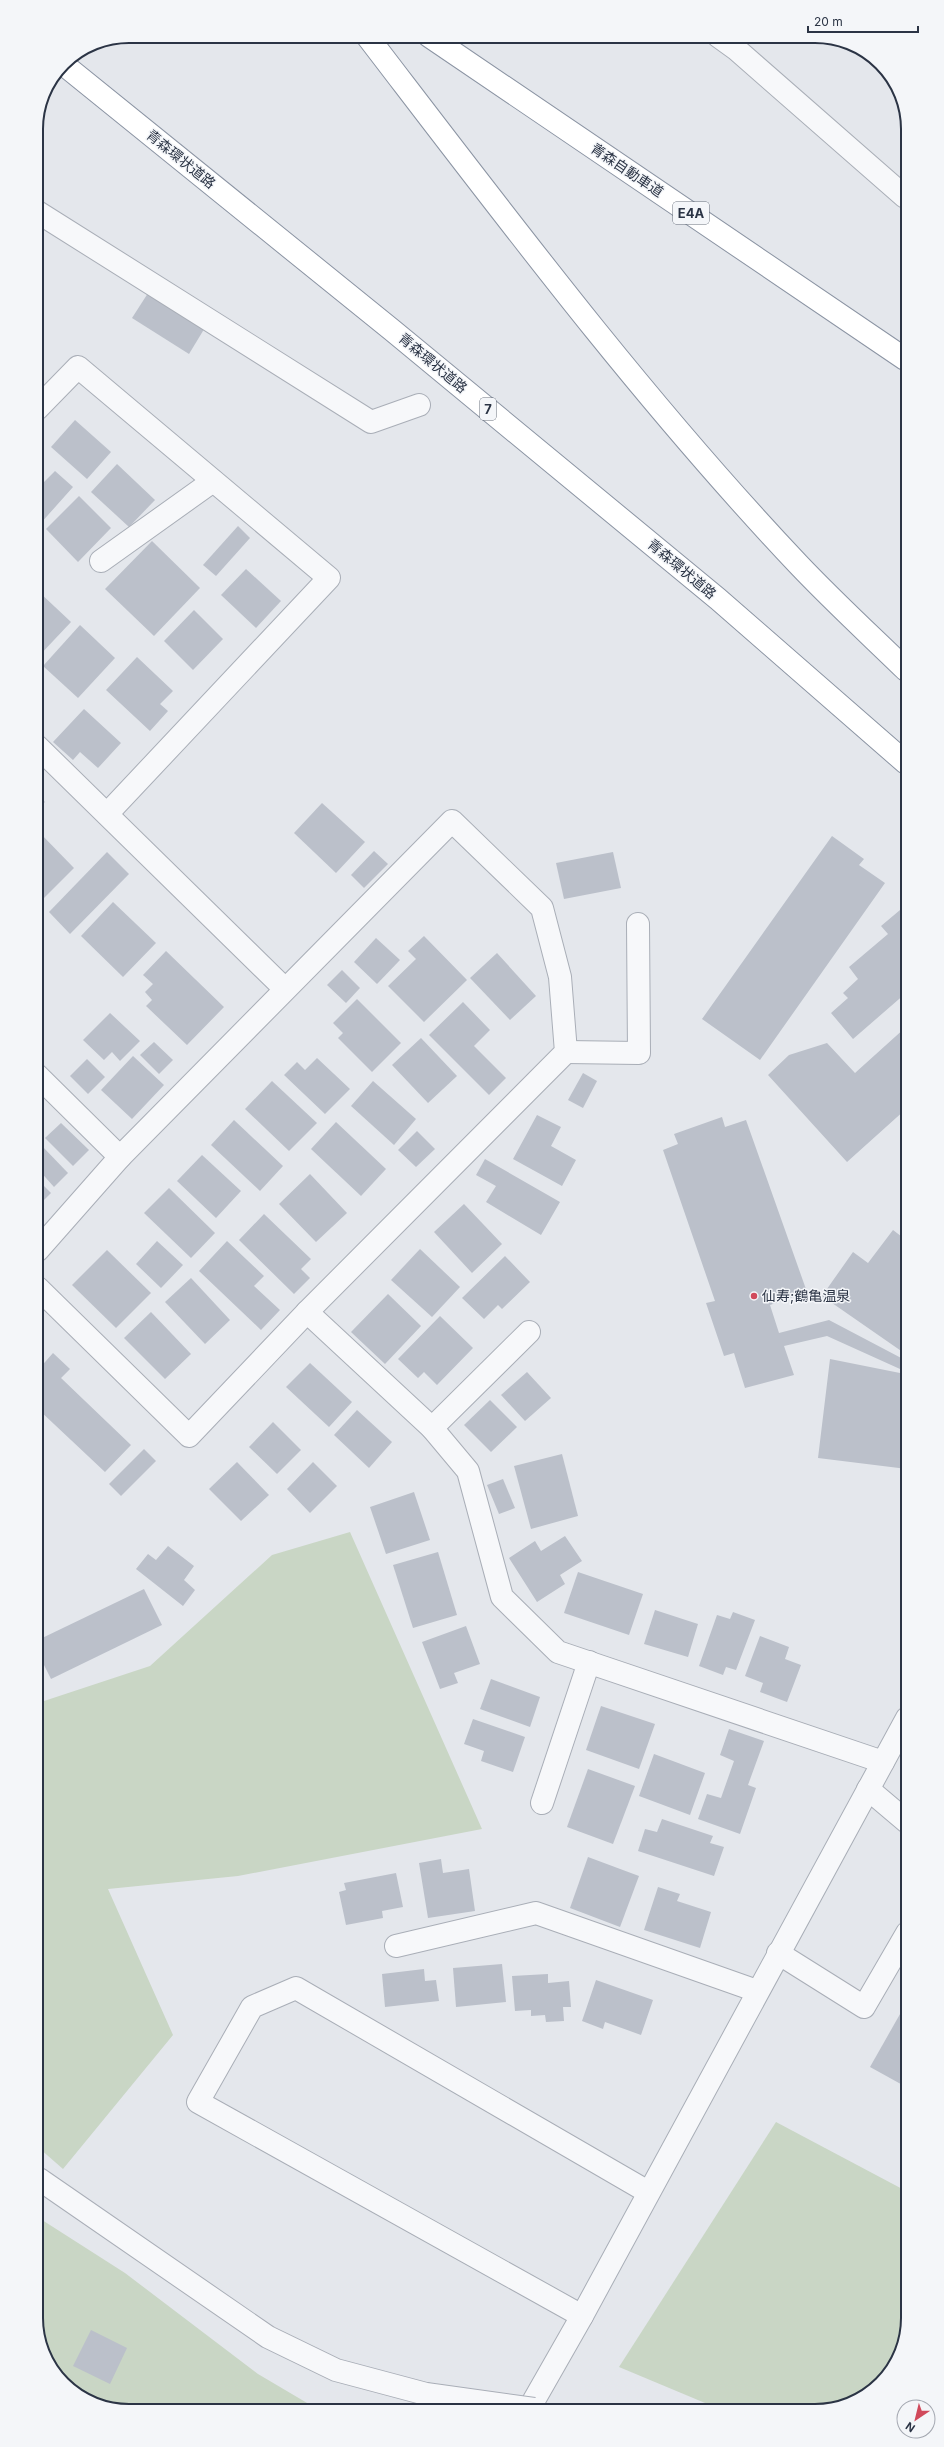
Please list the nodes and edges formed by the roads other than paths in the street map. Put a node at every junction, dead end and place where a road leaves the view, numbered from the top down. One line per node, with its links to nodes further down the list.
1 (372, 43): 12 (highway)
2 (439, 43): 7 (highway, 青森自動車道 / E4A)
3 (728, 43): 5 (street)
4 (68, 68): 14 (highway, 青森環状道路 / 7)
5 (901, 193)
6 (43, 215): 9 (street)
7 (901, 356)
8 (43, 403): 10 (street)
9 (419, 405)
10 (213, 481): 11 (street); 15 (street)
11 (101, 561)
12 (901, 665)
13 (43, 752): 15 (street)
14 (901, 759)
15 (107, 814): 17 (street)
16 (638, 924): 18 (street)
17 (285, 989): 18 (street); 20 (street)
18 (566, 1052): 23 (street)
19 (43, 1080): 20 (street)
20 (120, 1157): 21 (street)
21 (43, 1244)
22 (43, 1293): 23 (street)
23 (307, 1312): 25 (street)
24 (529, 1332): 25 (street)
25 (432, 1428): 26 (street)
26 (589, 1662): 28 (street); 30 (street)
27 (901, 1729): 28 (street)
28 (882, 1762): 29 (street)
29 (868, 1789): 31 (street); 34 (street)
30 (542, 1803)
31 (901, 1817)
32 (901, 1943): 34 (street)
33 (396, 1946): 35 (street)
34 (778, 1953): 35 (street)
35 (757, 1991): 37 (street)
36 (43, 2183): 39 (street, bridge)
37 (648, 2192): 38 (street); 38 (street)
38 (582, 2316): 40 (street)
39 (498, 2404)
40 (532, 2404)

